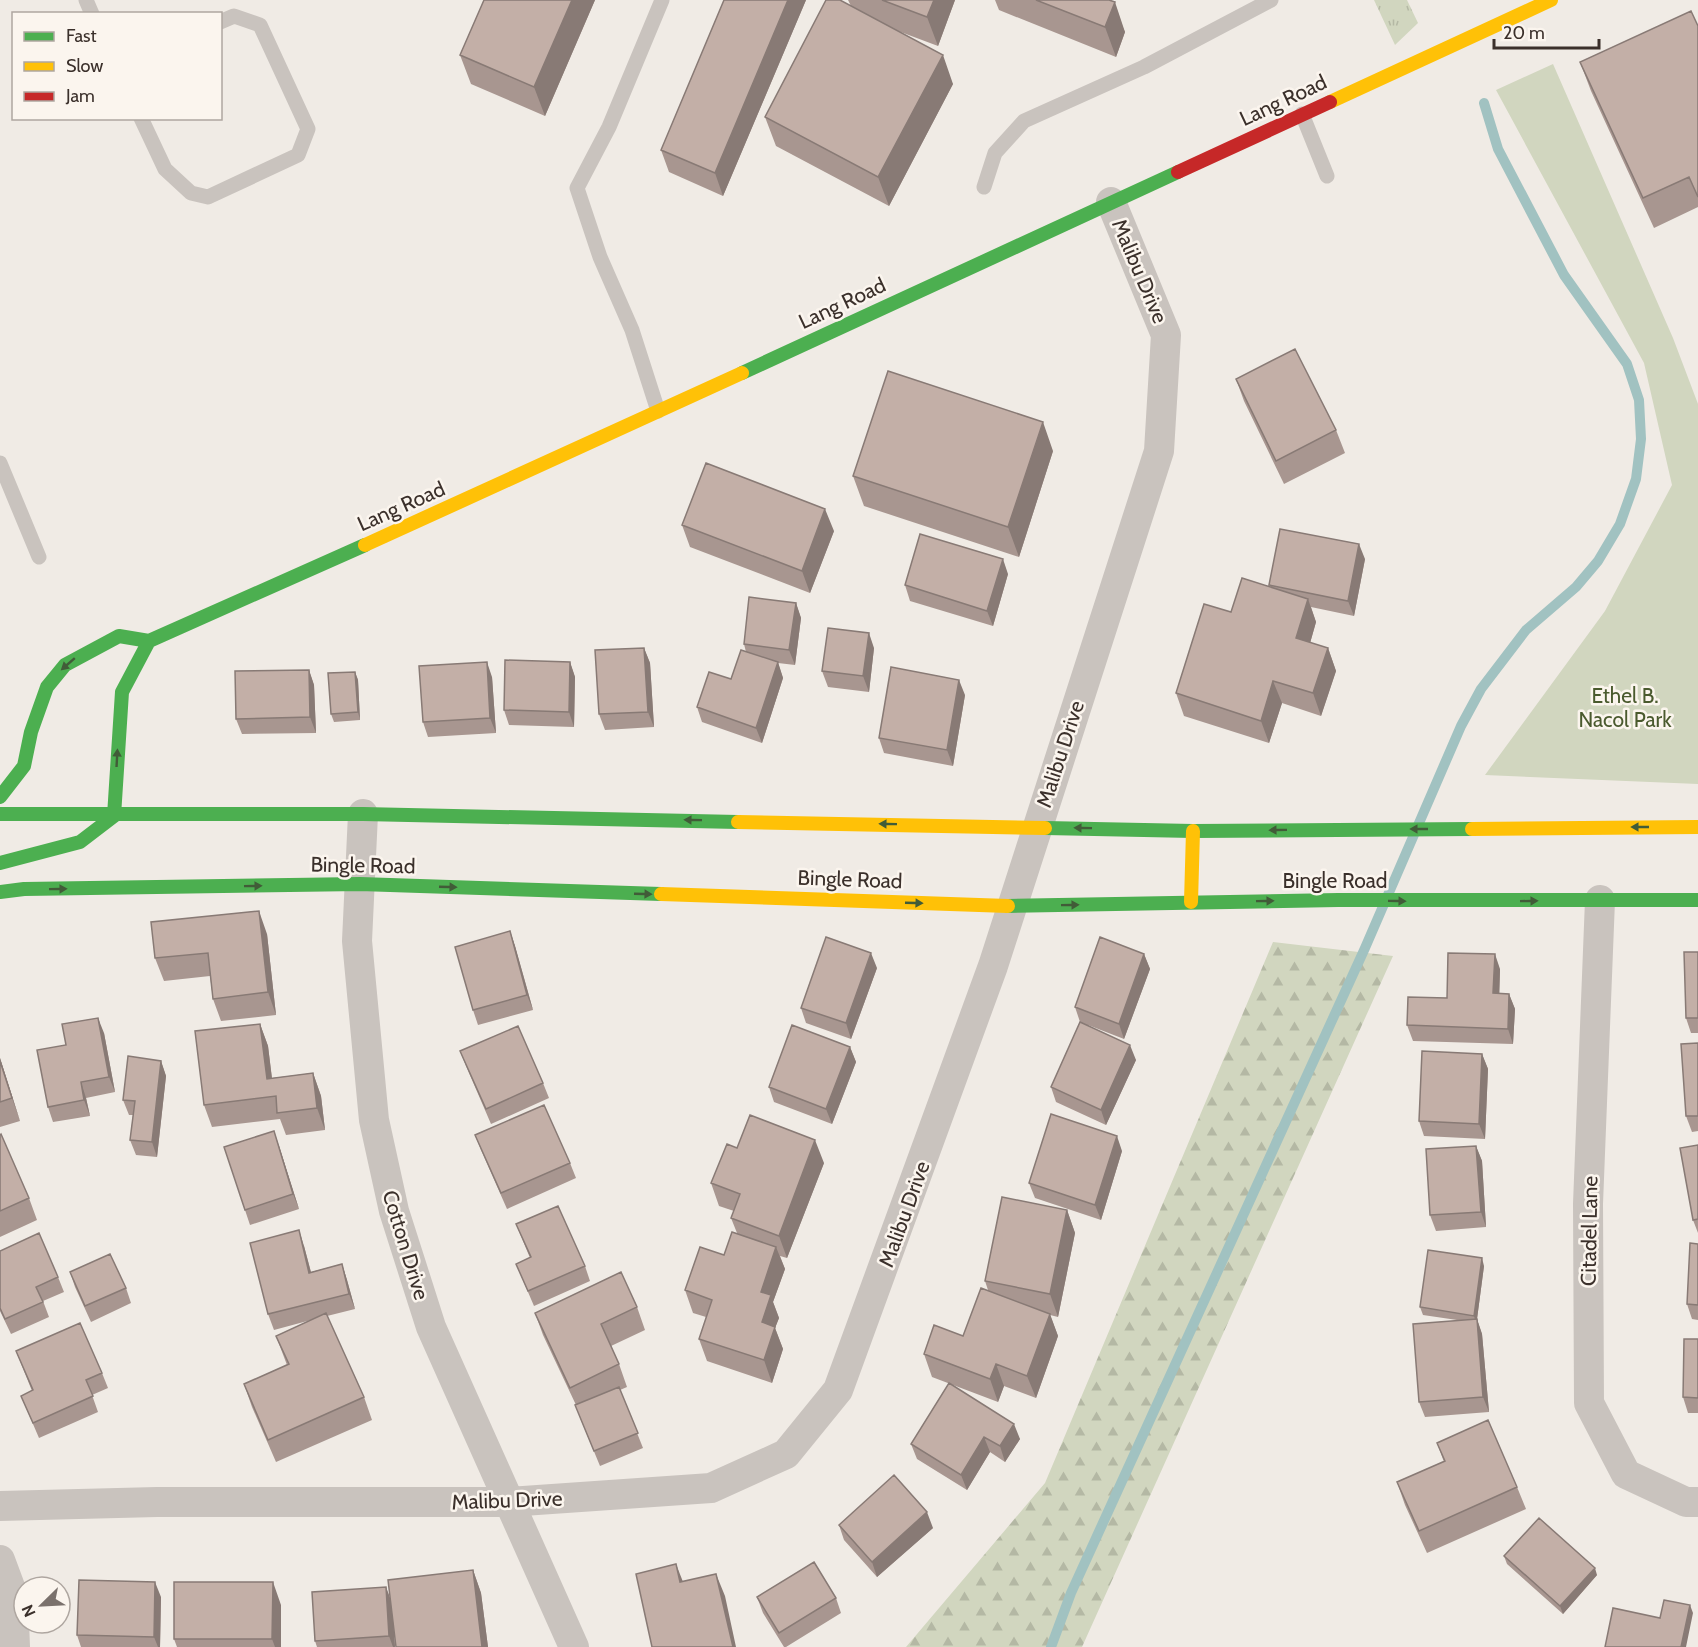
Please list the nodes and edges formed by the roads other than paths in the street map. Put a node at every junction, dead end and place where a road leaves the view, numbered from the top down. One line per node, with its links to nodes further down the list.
1 (662, 0): 10 (lane)
2 (1271, 0): 8 (lane)
3 (1551, 0): 5 (main road, Lang Road)
4 (222, 21): 6 (lane)
5 (1302, 114): 7 (lane); 9 (main road, Lang Road)
6 (142, 120)
7 (1327, 176)
8 (984, 187)
9 (1110, 202): 10 (main road, Lang Road); 18 (street, Malibu Drive)
10 (658, 411): 13 (main road, Lang Road)
11 (0, 463): 12 (lane)
12 (39, 557)
13 (149, 641): 14 (main road, one-way to 14); 17 (main road, one-way to 13)
14 (0, 797)
15 (0, 814): 17 (main road)
16 (363, 814): 17 (main road); 18 (main road, one-way to 16); 22 (street, Cotton Drive)
17 (114, 816): 21 (main road)
18 (1036, 827): 20 (main road, one-way to 18); 27 (street, Malibu Drive)
19 (1698, 827): 20 (main road, one-way to 20)
20 (1193, 831): 26 (main road)
21 (0, 863)
22 (360, 884): 23 (main road, Bingle Road, one-way to 22); 27 (main road, Bingle Road, one-way to 27); 28 (street, Cotton Drive)
23 (0, 892)
24 (1600, 900): 25 (main road, Bingle Road); 26 (main road, Bingle Road, one-way to 24); 29 (street, Citadel Lane)
25 (1698, 900)
26 (1191, 902): 27 (main road, Bingle Road, one-way to 26)
27 (1011, 906): 28 (street, Malibu Drive)
28 (508, 1502): 30 (street, Malibu Drive); 33 (street, Cotton Drive)
29 (1698, 1503)
30 (0, 1506)
31 (0, 1560): 32 (street)
32 (15, 1647)
33 (574, 1647)

